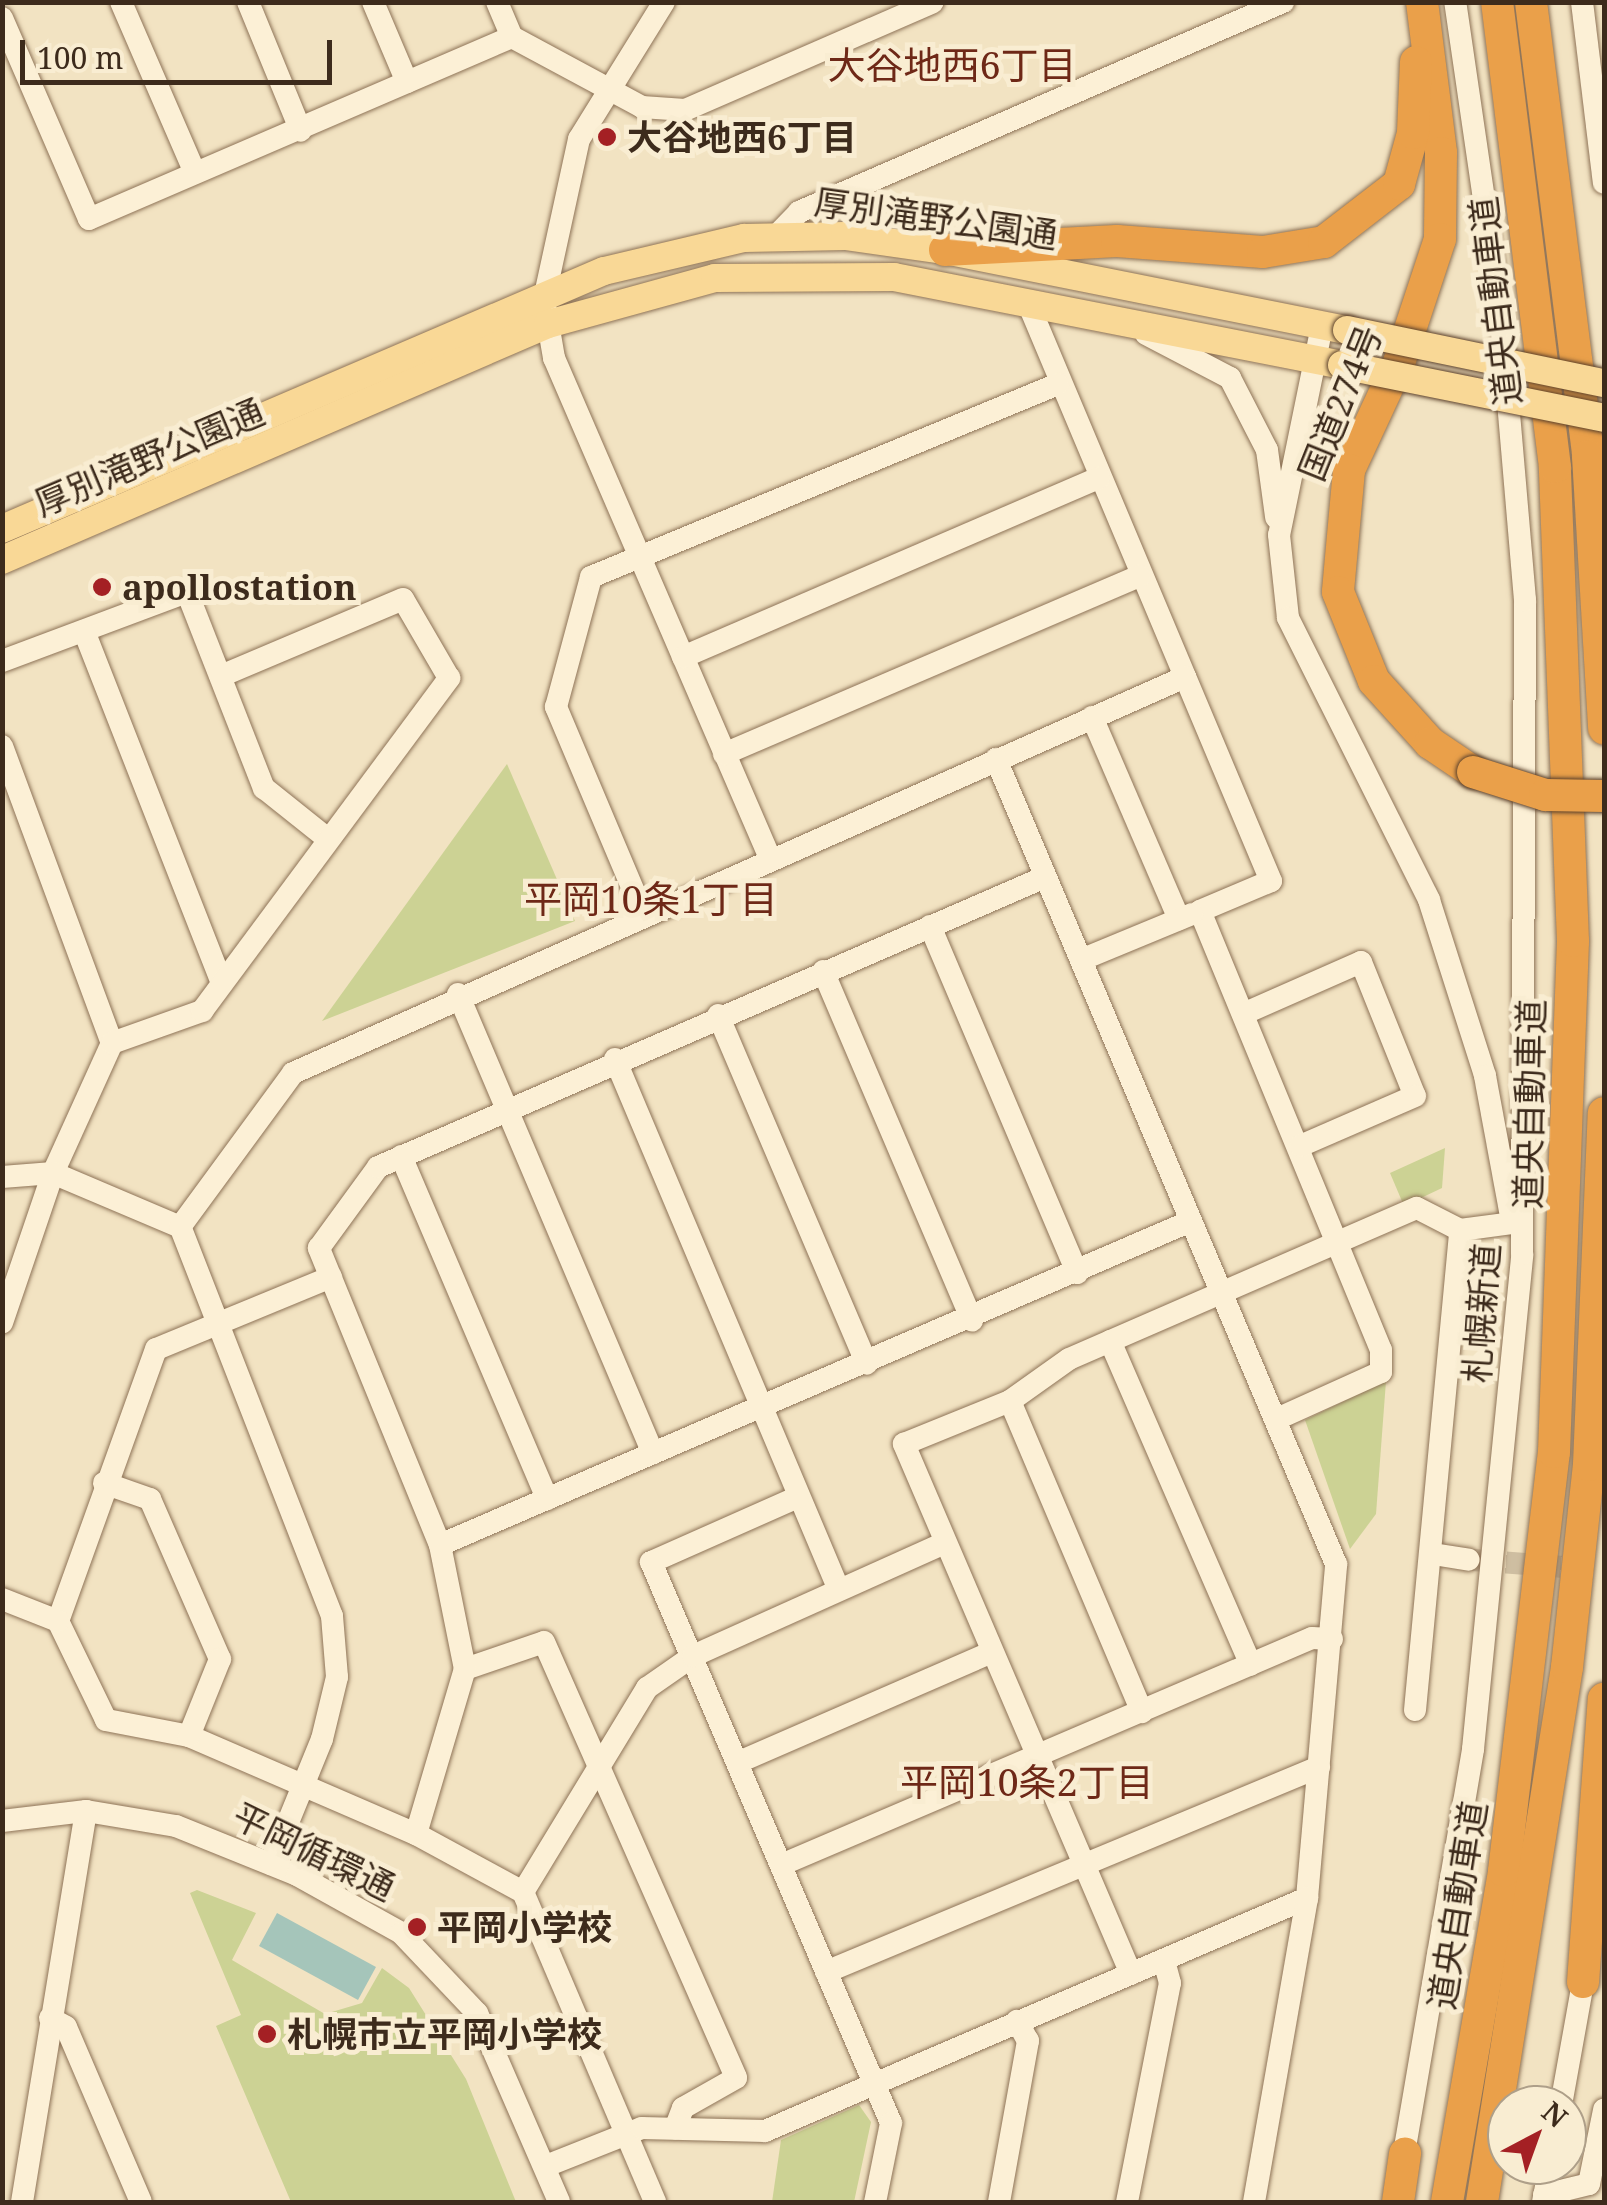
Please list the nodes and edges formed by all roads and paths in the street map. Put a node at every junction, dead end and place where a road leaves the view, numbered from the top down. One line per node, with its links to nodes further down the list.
1 (121, 2): 18 (street)
2 (248, 2): 17 (street)
3 (372, 2): 15 (street)
4 (497, 2): 14 (street)
5 (664, 2): 16 (street)
6 (933, 2): 16 (street)
7 (1283, 2): 20 (street)
8 (1420, 2): 21 (highway); 46 (highway, 国道274号, bridge)
9 (1455, 2): 72 (street, 札幌新道)
10 (1496, 2): 141 (highway, 道央自動車道)
11 (1531, 2): 42 (highway)
12 (1582, 2): 19 (street)
13 (2, 18): 18 (street)
14 (512, 36): 15 (street); 16 (street)
15 (406, 82): 17 (street)
16 (605, 88): 23 (street)
17 (301, 130): 18 (street)
18 (195, 173)
19 (1604, 183)
20 (778, 235): 21 (main road, 厚別滝野公園通); 23 (main road, 厚別滝野公園通)
21 (945, 250): 25 (main road, 厚別滝野公園通)
22 (1028, 303): 23 (main road, 厚別滝野公園通); 24 (main road, 厚別滝野公園通); 27 (street)
23 (546, 312): 31 (main road, 厚別滝野公園通); 33 (street); 34 (main road, 厚別滝野公園通)
24 (1101, 318): 26 (main road, 厚別滝野公園通); 32 (street)
25 (1334, 328): 26 (street); 28 (main road, 厚別滝野公園通, bridge)
26 (1329, 362): 29 (main road, 厚別滝野公園通, bridge); 32 (street)
27 (1058, 384): 30 (street); 33 (street)
28 (1604, 384)
29 (1604, 418)
30 (1099, 478): 35 (street); 37 (street)
31 (2, 529)
32 (1279, 535): 68 (street)
33 (640, 554): 37 (street); 50 (street)
34 (2, 560)
35 (1140, 576): 40 (street); 44 (street)
36 (84, 631): 38 (street); 39 (street); 55 (street)
37 (683, 656): 44 (street)
38 (2, 661)
39 (221, 676): 47 (street); 47 (street)
40 (1184, 677): 41 (street); 51 (street)
41 (1092, 717): 45 (street); 51 (street)
42 (1604, 728)
43 (2, 746): 59 (street)
44 (724, 754): 48 (street)
45 (996, 759): 48 (street); 49 (street)
46 (1604, 796)
47 (328, 839): 55 (street)
48 (770, 858): 50 (street)
49 (1046, 877): 52 (street); 53 (street)
50 (643, 913): 56 (street)
51 (1190, 915): 53 (street); 57 (street)
52 (930, 926): 54 (street); 73 (street)
53 (1080, 960): 67 (street)
54 (824, 971): 58 (street); 76 (street)
55 (222, 983): 59 (street)
56 (458, 994): 61 (street); 69 (street)
57 (1243, 1014): 63 (street); 63 (street)
58 (718, 1015): 60 (street); 80 (street)
59 (112, 1044): 66 (street)
60 (615, 1059): 61 (street); 82 (street)
61 (506, 1109): 64 (street); 84 (street)
62 (1604, 1112): 142 (highway)
63 (1300, 1146): 71 (street)
64 (401, 1156): 74 (street); 87 (street)
65 (5, 1170): 66 (street)
66 (53, 1174): 69 (street); 77 (street)
67 (1191, 1221): 73 (street); 75 (street)
68 (1512, 1223): 70 (street); 72 (street)
69 (180, 1228): 78 (street)
70 (1460, 1230): 71 (street); 90 (street)
71 (1336, 1243): 75 (street); 83 (street)
72 (1522, 1254): 129 (street, 札幌新道)
73 (1077, 1273): 76 (street)
74 (331, 1277): 78 (street); 89 (street)
75 (1222, 1292): 79 (street); 83 (street)
76 (972, 1321): 80 (street)
77 (2, 1323)
78 (219, 1326): 85 (street); 108 (street)
79 (1110, 1341): 81 (street); 98 (street)
80 (866, 1364): 82 (street)
81 (1010, 1401): 88 (street); 102 (street)
82 (759, 1408): 84 (street); 86 (street)
83 (1277, 1419): 95 (street)
84 (654, 1453): 87 (street)
85 (104, 1482): 94 (street); 103 (street)
86 (798, 1497): 92 (street); 97 (street)
87 (547, 1499): 89 (street)
88 (945, 1542): 92 (street); 96 (street)
89 (440, 1546): 99 (street)
90 (1433, 1554): 91 (street); 101 (street)
91 (1469, 1560)
92 (839, 1590): 97 (street)
93 (2, 1599): 94 (street)
94 (58, 1620): 103 (street)
95 (1332, 1638): 98 (street); 107 (street)
96 (992, 1652): 104 (street); 105 (street)
97 (693, 1656): 105 (street); 106 (street)
98 (1251, 1665): 102 (street)
99 (465, 1669): 106 (street); 111 (street)
100 (1604, 1700): 121 (highway)
101 (1415, 1710)
102 (1142, 1712): 104 (street)
103 (190, 1736): 108 (street)
104 (1036, 1757): 113 (street); 115 (street)
105 (738, 1762): 115 (street)
106 (600, 1766): 116 (street); 127 (street)
107 (1319, 1766): 113 (street); 117 (street)
108 (302, 1786): 111 (street); 114 (street)
109 (86, 1810): 110 (street, 平岡循環通); 114 (street, 平岡循環通); 122 (street)
110 (2, 1821)
111 (416, 1834): 116 (street)
112 (1604, 1844): 121 (street)
113 (1081, 1862): 119 (street); 120 (street)
114 (272, 1864): 130 (street, 平岡循環通)
115 (781, 1865): 119 (street)
116 (523, 1892): 128 (street)
117 (1307, 1898): 118 (street); 139 (street)
118 (1164, 1961): 120 (street); 138 (street)
119 (826, 1972): 124 (street)
120 (1130, 1974): 123 (street)
121 (1583, 1982): 125 (street)
122 (50, 2018): 132 (street); 133 (street)
123 (1017, 2021): 124 (street); 137 (street)
124 (873, 2084): 127 (street); 136 (street)
125 (1565, 2085)
126 (1604, 2110): 131 (street)
127 (676, 2130): 128 (street)
128 (629, 2134): 130 (street); 135 (street)
129 (1405, 2154): 140 (highway)
130 (546, 2166): 134 (street, 平岡循環通)
131 (1543, 2198)
132 (22, 2202)
133 (141, 2202)
134 (559, 2202)
135 (654, 2202)
136 (874, 2202)
137 (999, 2202)
138 (1127, 2202)
139 (1254, 2202)
140 (1395, 2202)
141 (1447, 2202)
142 (1482, 2202)

